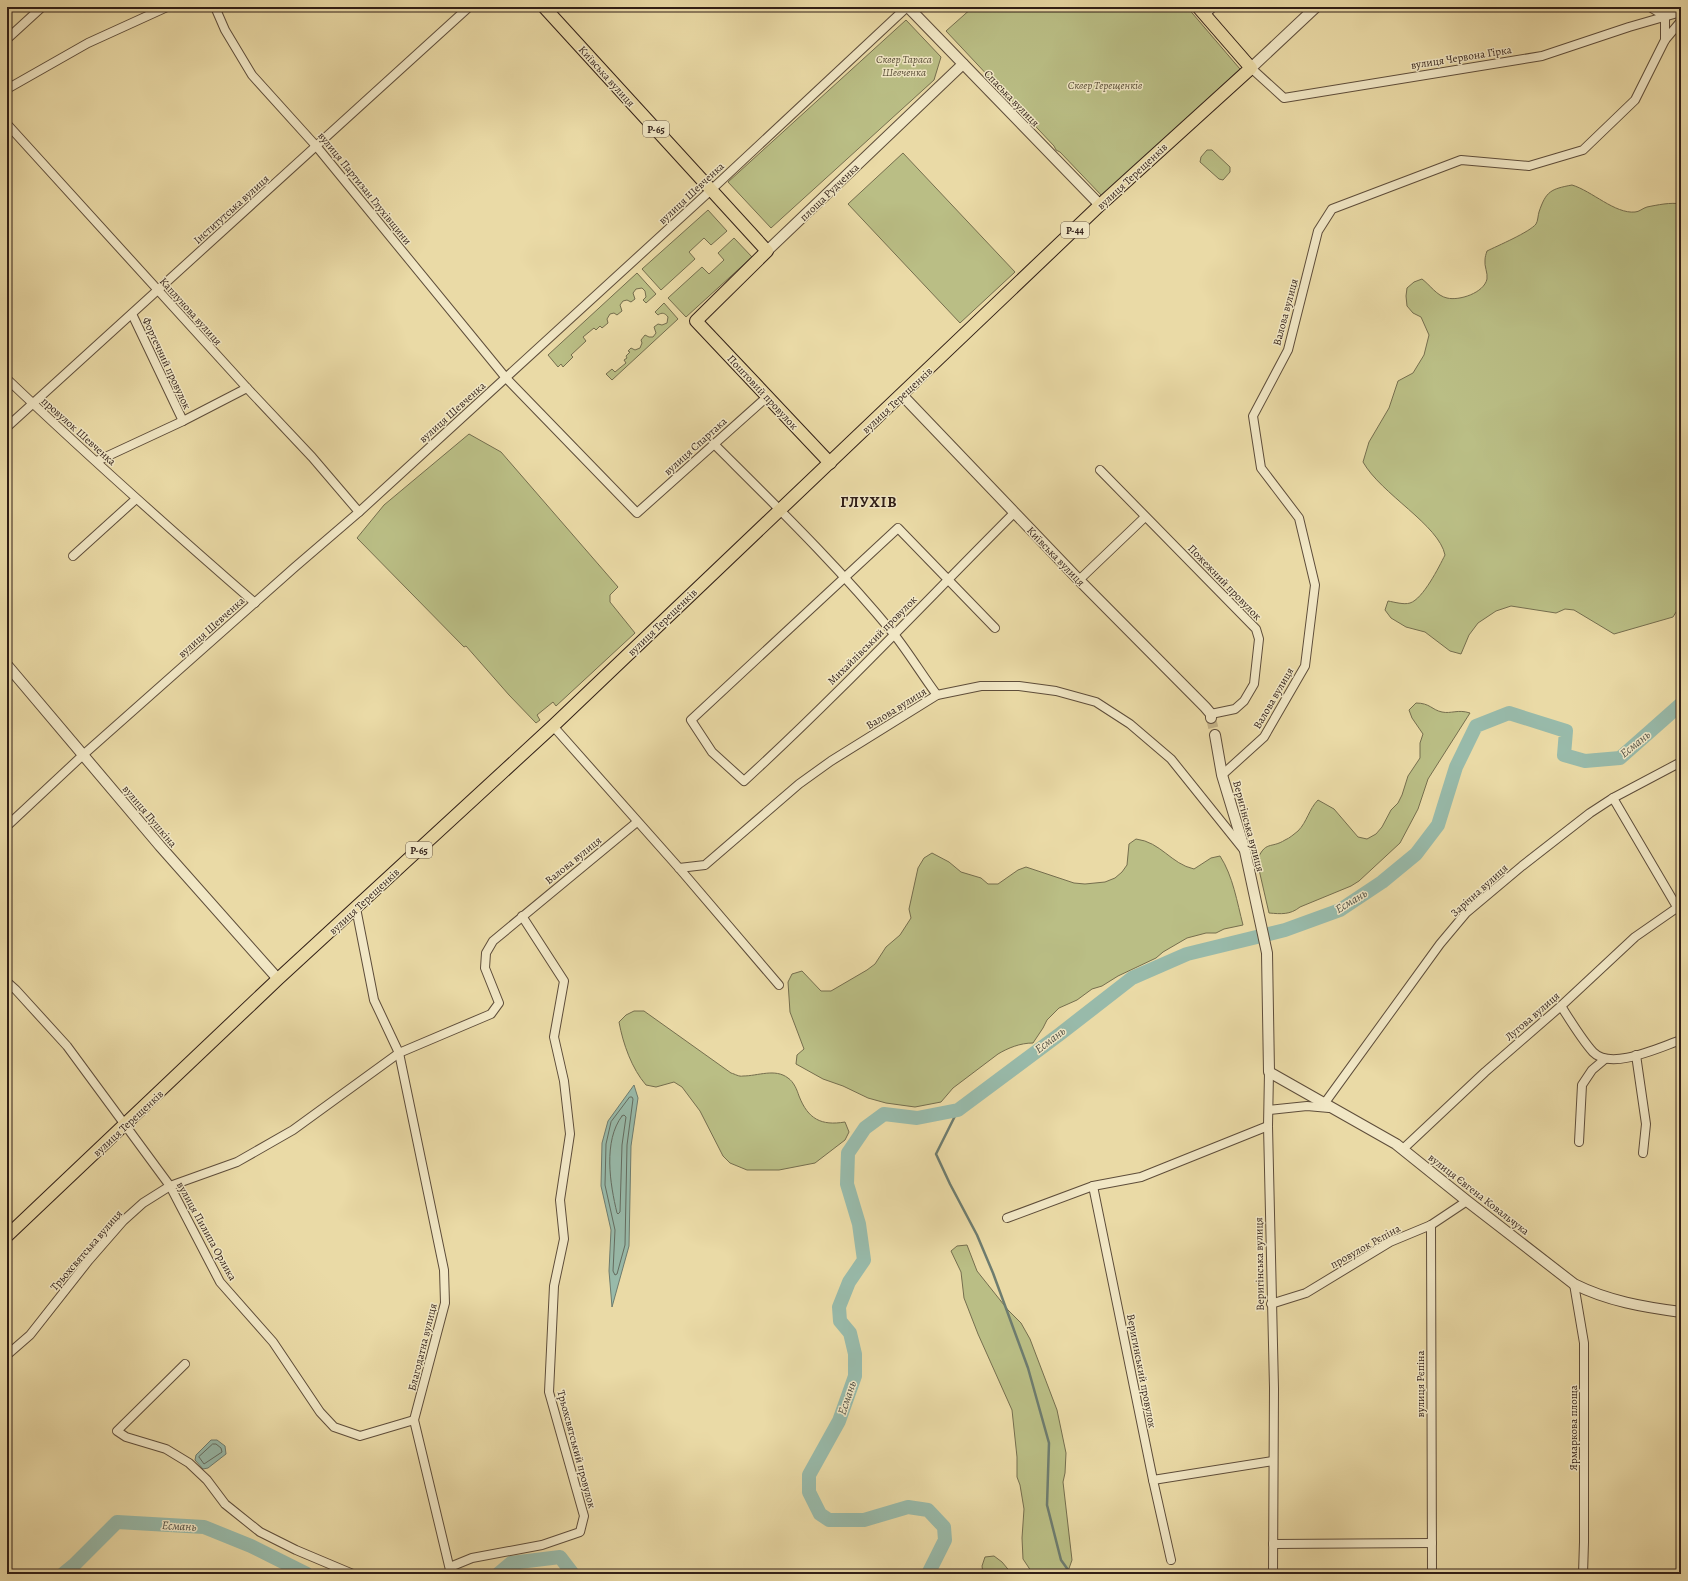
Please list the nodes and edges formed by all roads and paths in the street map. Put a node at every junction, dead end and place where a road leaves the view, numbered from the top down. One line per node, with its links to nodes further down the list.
1 (42, 7): 13 (street)
2 (167, 7): 17 (street)
3 (215, 7): 19 (street, вулиця Партизан Глухівщини)
4 (469, 7): 19 (street, Інститутська вулиця)
5 (544, 7): 20 (main road, Київська вулиця / Р-65)
6 (908, 7): 15 (street, Спаська вулиця); 20 (street, вулиця Шевченка)
7 (1316, 7): 16 (street, вулиця Терещенків)
8 (1650, 7): 11 (street)
9 (1205, 10): 16 (main road)
10 (1681, 12): 11 (street, вулиця Червона Гірка)
11 (1665, 16): 14 (street, Валова вулиця); 16 (street, вулиця Червона Гірка)
12 (1681, 21): 14 (street, Валова вулиця)
13 (7, 39)
14 (1665, 40): 58 (street, Валова вулиця)
15 (963, 64): 21 (street, Спаська вулиця); 22 (street, площа Рудченка)
16 (1251, 68): 21 (main road, вулиця Терещенків / Р-44)
17 (7, 89)
18 (7, 124): 23 (street, Каплунова вулиця)
19 (318, 147): 23 (street, Інститутська вулиця); 26 (street, вулиця Партизан Глухівщини)
20 (711, 190): 22 (main road, Київська вулиця / Р-65); 26 (street, вулиця Шевченка)
21 (1100, 206): 29 (main road, вулиця Терещенків / Р-44)
22 (767, 251): 25 (main road, площа Рудченка)
23 (157, 290): 24 (street, Інститутська вулиця); 28 (street, Каплунова вулиця)
24 (132, 314): 31 (street, Інститутська вулиця); 32 (street, Фортечний провулок)
25 (696, 320): 30 (main road, Поштовий провулок)
26 (506, 378): 40 (street, вулиця Шевченка); 42 (street, вулиця Партизан Глухівщини)
27 (7, 379): 31 (street, провулок Шевченка)
28 (246, 388): 32 (street, Фортечний провулок); 40 (street, Каплунова вулиця)
29 (902, 395): 36 (main road, вулиця Терещенків / Р-44); 41 (street, Київська вулиця)
30 (768, 396): 34 (street, вулиця Спартака); 36 (main road, Поштовий провулок)
31 (33, 404): 33 (street, Інститутська вулиця); 35 (street, провулок Шевченка)
32 (182, 421): 35 (street, Фортечний провулок)
33 (7, 427)
34 (714, 444): 39 (street); 42 (street, вулиця Спартака)
35 (97, 461): 38 (street, провулок Шевченка)
36 (830, 463): 39 (main road, вулиця Терещенків / Р-65)
37 (1100, 470): 43 (street, Пожежний провулок)
38 (136, 499): 44 (street); 48 (street, провулок Шевченка)
39 (781, 510): 45 (street); 54 (main road, вулиця Терещенків / Р-65)
40 (359, 512): 48 (street, вулиця Шевченка)
41 (1014, 512): 46 (street, Михайлівський провулок); 47 (street, Київська вулиця)
42 (637, 513)
43 (1145, 517): 47 (street); 53 (street, Пожежний провулок)
44 (74, 556)
45 (844, 577): 46 (street); 50 (street); 50 (street, Михайлівський провулок)
46 (948, 579): 49 (street); 50 (street, Михайлівський провулок)
47 (1079, 580): 53 (street, Київська вулиця)
48 (255, 603): 56 (street, вулиця Шевченка)
49 (995, 628)
50 (894, 634): 52 (street)
51 (7, 665): 56 (street, вулиця Пушкіна)
52 (937, 696): 62 (street, Валова вулиця); 63 (street, Валова вулиця)
53 (1211, 716)
54 (553, 726): 60 (street); 65 (main road, вулиця Терещенків / Р-65)
55 (1215, 735): 58 (street, Веригінська вулиця)
56 (83, 755): 61 (street, вулиця Шевченка); 67 (street, вулиця Пушкіна)
57 (1681, 762): 59 (street, Зарічна вулиця)
58 (1222, 775): 62 (street, Веригінська вулиця)
59 (1613, 798): 64 (street); 76 (street, Зарічна вулиця)
60 (637, 822): 63 (street); 66 (street, Валова вулиця)
61 (7, 826)
62 (1245, 852): 75 (street, Веригінська вулиця)
63 (679, 868): 69 (street)
64 (1679, 906): 70 (street, Лугова вулиця)
65 (356, 908): 67 (main road, вулиця Терещенків / Р-65); 72 (street, Благодатна вулиця)
66 (522, 916): 72 (street); 100 (street, Трьохсвятський провулок)
67 (278, 979): 78 (main road, вулиця Терещенків / Р-65)
68 (7, 982): 78 (street, вулиця Пилипа Орлика)
69 (779, 985)
70 (1561, 1006): 74 (street); 81 (street, Лугова вулиця)
71 (1681, 1040): 73 (street)
72 (399, 1053): 83 (street, Трьохсвятська вулиця); 94 (street, Благодатна вулиця)
73 (1636, 1055): 74 (street); 82 (street)
74 (1605, 1059): 80 (street)
75 (1269, 1072): 76 (street, вулиця Євгена Ковальчука); 77 (street, Веригінська вулиця)
76 (1327, 1106): 77 (street); 81 (street, вулиця Євгена Ковальчука)
77 (1269, 1110): 79 (street, Веригінська вулиця)
78 (126, 1125): 83 (street, вулиця Пилипа Орлика); 88 (main road, вулиця Терещенків / Р-65)
79 (1268, 1126): 84 (street); 90 (street, Веригінська вулиця)
80 (1579, 1142)
81 (1403, 1149): 85 (street, вулиця Євгена Ковальчука)
82 (1644, 1153)
83 (170, 1186): 92 (street, Трьохсвятська вулиця); 94 (street, вулиця Пилипа Орлика)
84 (1093, 1186): 86 (street); 96 (street, Веригинський провулок)
85 (1467, 1201): 87 (street, провулок Рєпіна); 89 (street, вулиця Євгена Ковальчука)
86 (1007, 1218)
87 (1431, 1225): 90 (street, провулок Рєпіна); 97 (street, вулиця Рєпіна)
88 (7, 1236)
89 (1574, 1284): 91 (street, вулиця Євгена Ковальчука); 104 (street, Ярмаркова площа)
90 (1272, 1304): 95 (street, Веригінська вулиця)
91 (1681, 1312)
92 (7, 1355)
93 (185, 1364): 101 (street)
94 (414, 1420): 100 (street, Благодатна вулиця)
95 (1273, 1461): 96 (street); 98 (street, Веригінська вулиця)
96 (1153, 1480): 99 (street, Веригинський провулок)
97 (1432, 1543): 98 (street); 103 (street, вулиця Рєпіна)
98 (1273, 1544): 102 (street, Веригінська вулиця)
99 (1171, 1560)
100 (450, 1571)
101 (353, 1574)
102 (1273, 1574)
103 (1432, 1574)
104 (1583, 1574)

